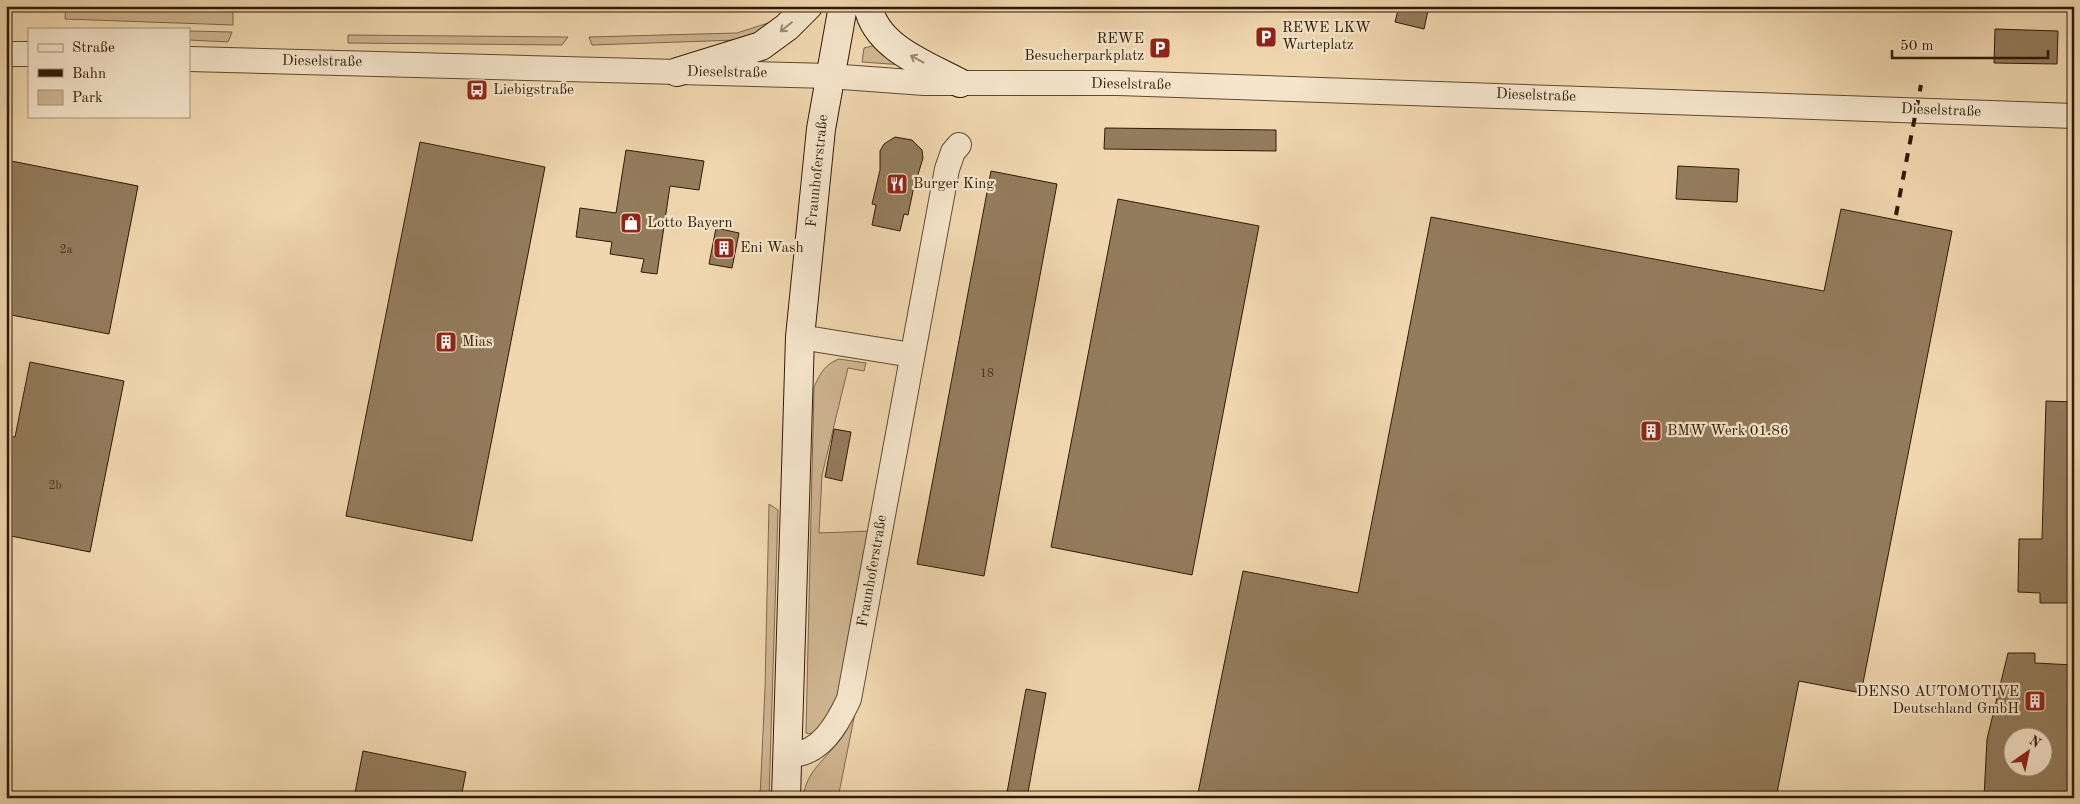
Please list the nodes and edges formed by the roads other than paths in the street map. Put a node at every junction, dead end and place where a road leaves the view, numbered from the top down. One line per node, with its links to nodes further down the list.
1 (808, 6): 7 (main road, one-way to 7)
2 (843, 6): 8 (main road, Fraunhoferstraße)
3 (868, 6): 9 (main road, one-way to 3)
4 (6, 54): 5 (street)
5 (28, 54)
6 (190, 59): 7 (street, Dieselstraße)
7 (677, 72): 8 (street, Dieselstraße)
8 (829, 76): 9 (street, Dieselstraße); 12 (main road, Fraunhoferstraße)
9 (960, 83): 10 (street, Dieselstraße)
10 (2074, 116)
11 (959, 145): 13 (street, Fraunhoferstraße)
12 (800, 337): 13 (street); 14 (main road, Fraunhoferstraße)
13 (912, 355): 14 (street, Fraunhoferstraße)
14 (789, 755): 15 (main road, Fraunhoferstraße)
15 (786, 798)

